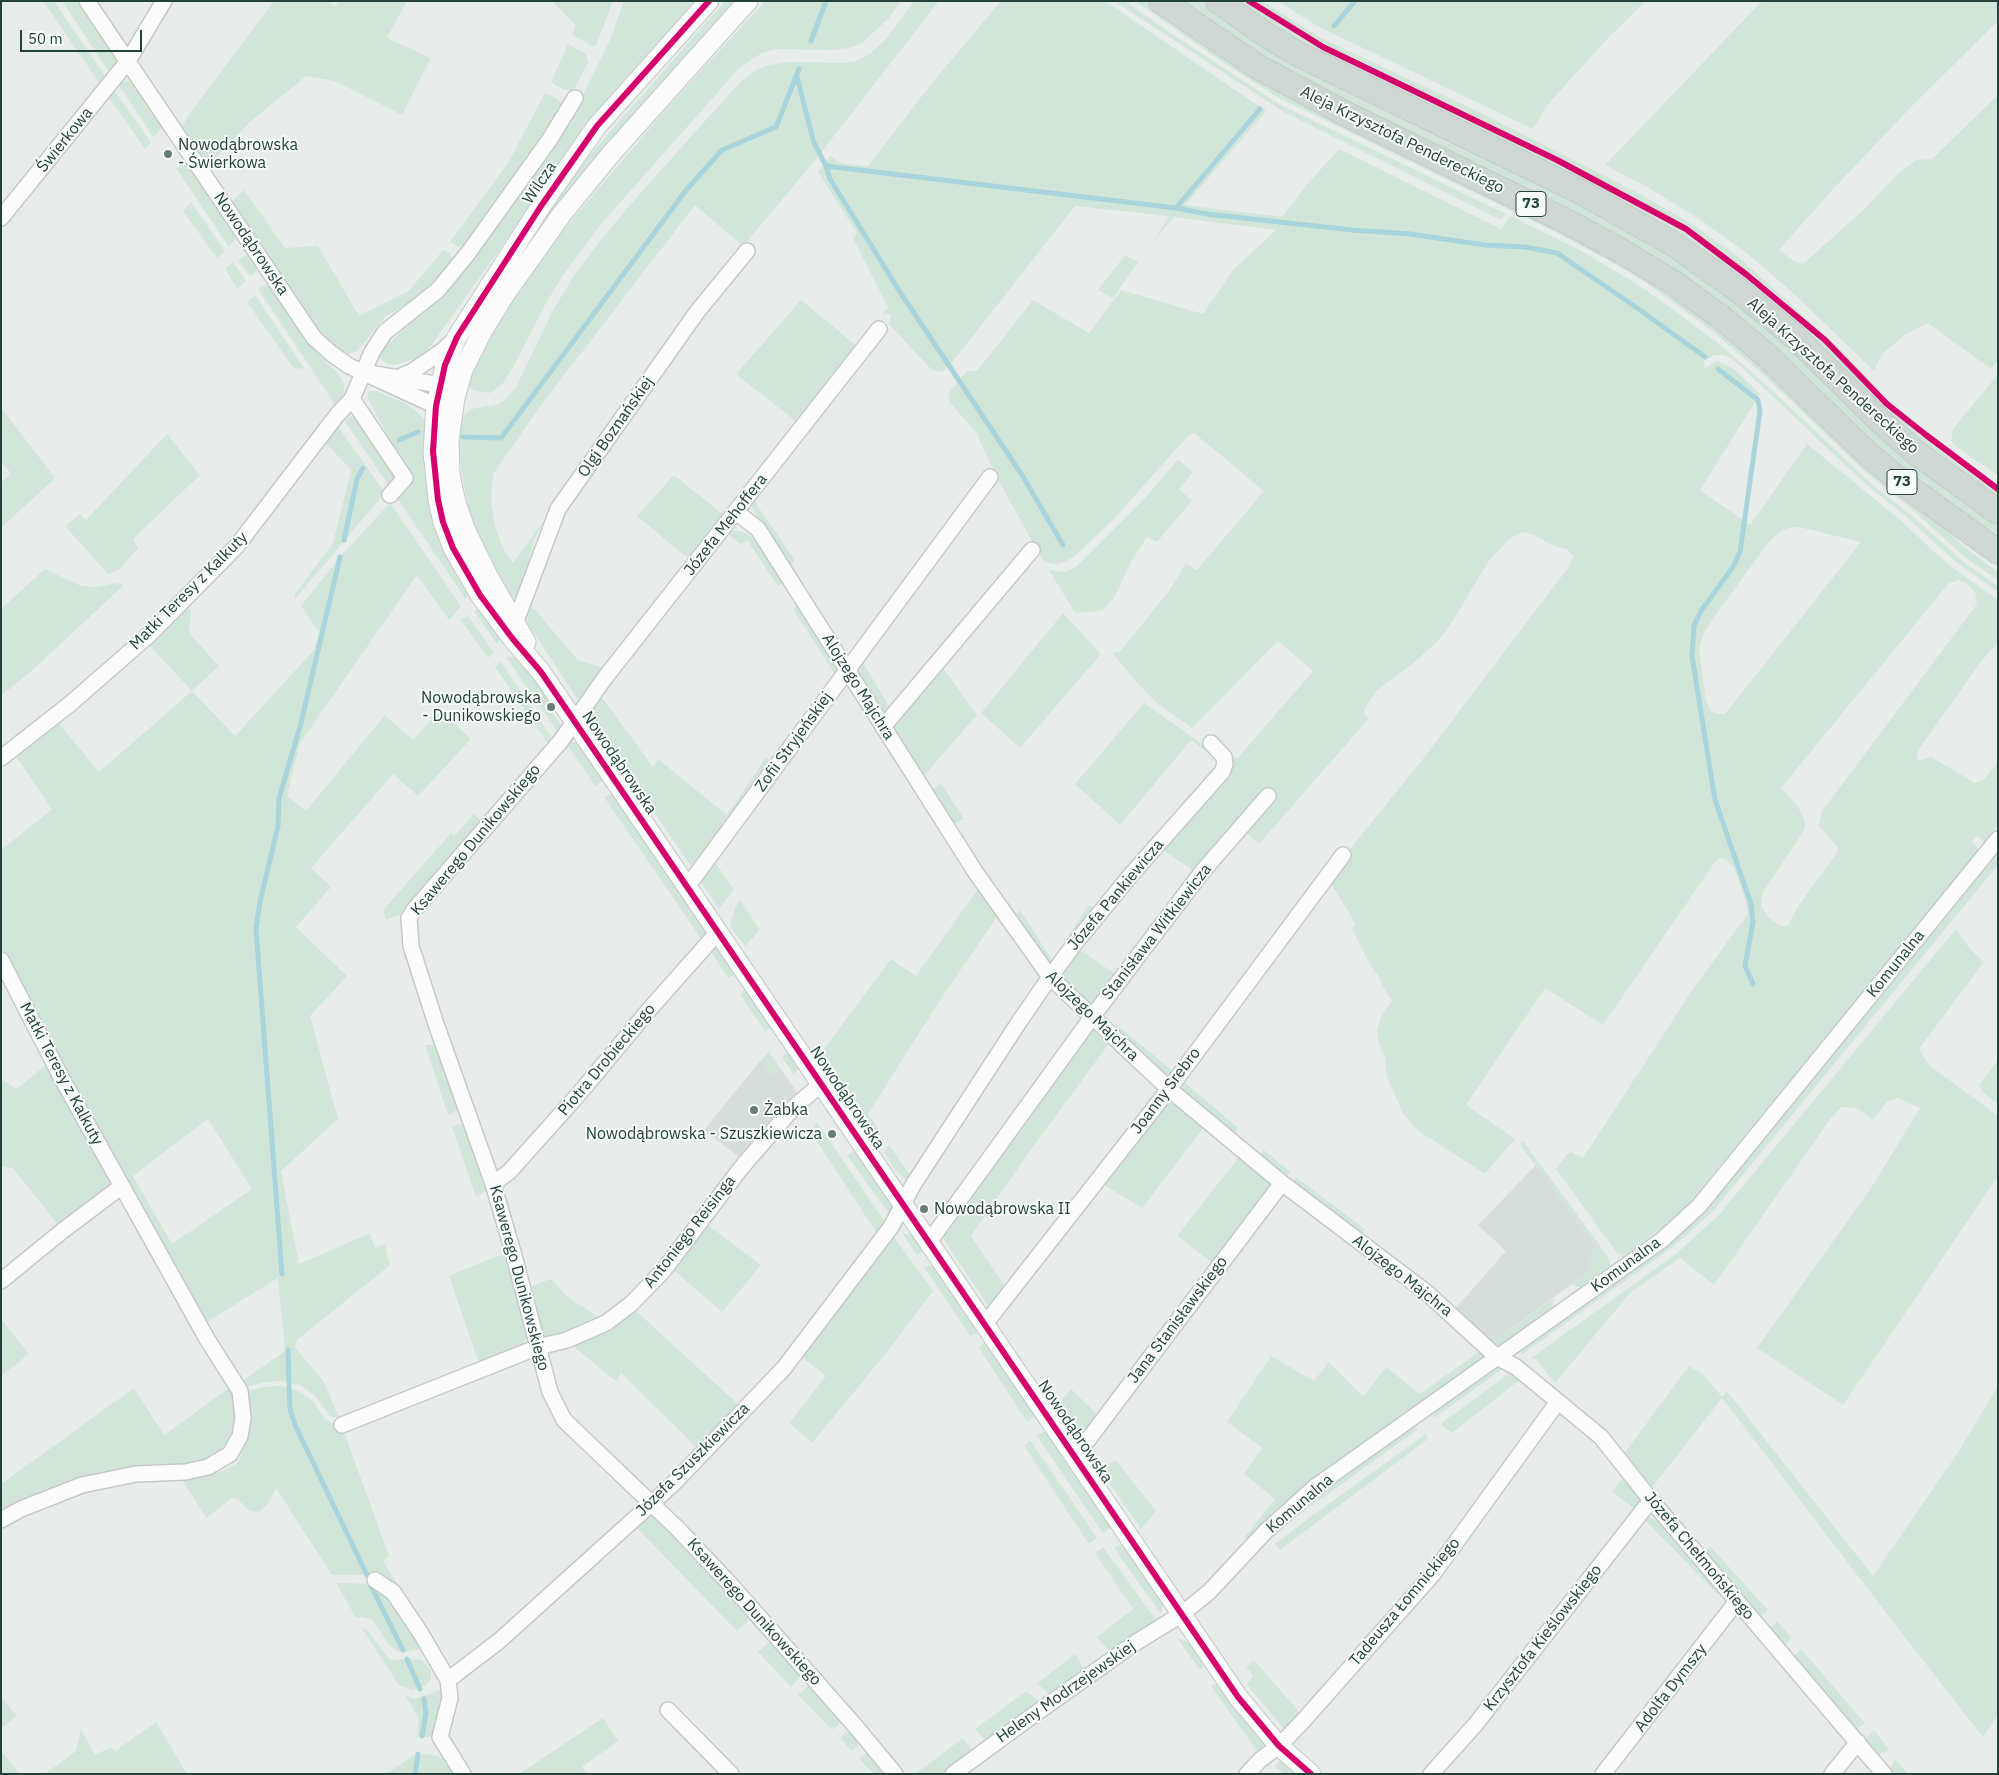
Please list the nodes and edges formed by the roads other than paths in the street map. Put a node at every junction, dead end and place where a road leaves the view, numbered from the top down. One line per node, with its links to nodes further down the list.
1 (87, 1): 7 (street, Nowodąbrowska)
2 (164, 1): 7 (street, Świerkowa)
3 (709, 1): 12 (street, Wilcza)
4 (748, 1): 16 (street)
5 (1161, 1): 24 (main road, Aleja Krzysztofa Pendereckiego / 73)
6 (1218, 1): 22 (main road, Aleja Krzysztofa Pendereckiego / 73)
7 (128, 61): 9 (street, Świerkowa); 13 (street, Nowodąbrowska)
8 (575, 98): 13 (street, Matki Teresy z Kalkuty)
9 (1, 218)
10 (747, 251): 25 (street, Olgi Boznańskiej)
11 (879, 329): 21 (street, Józefa Mehoffera)
12 (457, 337): 14 (street); 15 (street, Wilcza)
13 (363, 372): 14 (street, Nowodąbrowska); 17 (street, Matki Teresy z Kalkuty); 18 (street, Nowodąbrowska)
14 (397, 378): 15 (street, Nowodąbrowska)
15 (440, 385): 16 (street); 18 (street, Wilcza)
16 (454, 398): 18 (street); 25 (street, Nowodąbrowska)
17 (352, 400): 20 (street); 31 (street, Matki Teresy z Kalkuty)
18 (436, 406): 27 (street, Nowodąbrowska)
19 (990, 477): 26 (street, Zofii Stryjeńskiej)
20 (390, 495)
21 (736, 512): 26 (street, Alojzego Majchra); 28 (street, Józefa Mehoffera)
22 (1998, 512)
23 (1032, 550): 29 (street)
24 (1998, 552)
25 (516, 621): 27 (street, Nowodąbrowska)
26 (847, 670): 29 (street, Alojzego Majchra); 35 (street, Zofii Stryjeńskiej)
27 (541, 672): 28 (street, Nowodąbrowska)
28 (575, 722): 35 (street, Nowodąbrowska); 43 (street, Ksawerego Dunikowskiego)
29 (883, 727): 38 (street, Alojzego Majchra)
30 (1211, 743): 38 (street, Józefa Pankiewicza)
31 (1, 758)
32 (1268, 796): 39 (street, Stanisława Witkiewicza)
33 (1998, 839): 50 (street, Komunalna)
34 (1343, 855): 41 (street, Joanny Srebro)
35 (687, 887): 36 (street, Nowodąbrowska)
36 (718, 932): 40 (street, Nowodąbrowska); 43 (street, Piotra Drobieckiego)
37 (1, 960): 44 (street, Matki Teresy z Kalkuty)
38 (1050, 977): 39 (street, Alojzego Majchra); 45 (street, Józefa Pankiewicza)
39 (1092, 1017): 41 (street, Alojzego Majchra); 46 (street, Stanisława Witkiewicza)
40 (821, 1084): 45 (street, Nowodąbrowska); 49 (street, Antoniego Reisinga)
41 (1169, 1089): 42 (street, Alojzego Majchra); 48 (street, Joanny Srebro)
42 (1282, 1183): 50 (street, Alojzego Majchra); 53 (street, Jana Stanisławskiego)
43 (493, 1184): 49 (street, Ksawerego Dunikowskiego)
44 (122, 1186): 47 (street); 56 (street, Matki Teresy z Kalkuty)
45 (904, 1206): 46 (street, Nowodąbrowska); 55 (street, Józefa Szuszkiewicza)
46 (929, 1242): 48 (street, Nowodąbrowska)
47 (1, 1281)
48 (985, 1324): 53 (street, Nowodąbrowska)
49 (538, 1348): 52 (street, Antoniego Reisinga); 55 (street, Ksawerego Dunikowskiego)
50 (1497, 1358): 51 (street, Józefa Chełmońskiego); 59 (street, Komunalna)
51 (1558, 1403): 54 (street, Józefa Chełmońskiego); 63 (street, Tadeusza Łomnickiego)
52 (342, 1425)
53 (1076, 1458): 59 (street, Nowodąbrowska)
54 (1650, 1500): 58 (street, Józefa Chełmońskiego); 70 (street, Krzysztofa Kieślowskiego)
55 (651, 1503): 60 (street, Józefa Szuszkiewicza); 66 (street, Ksawerego Dunikowskiego)
56 (1, 1520)
57 (375, 1580): 60 (street)
58 (1737, 1601): 62 (street, Józefa Chełmońskiego); 71 (street, Adolfa Dymszy)
59 (1182, 1614): 63 (street, Nowodąbrowska); 67 (street, Heleny Modrzejewskiej)
60 (448, 1680): 64 (street)
61 (668, 1710): 65 (street)
62 (1858, 1742): 72 (street); 73 (street, Józefa Chełmońskiego)
63 (1279, 1746): 68 (street, Tadeusza Łomnickiego); 69 (street, Nowodąbrowska)
64 (463, 1774)
65 (731, 1774)
66 (895, 1774)
67 (953, 1774)
68 (1247, 1774)
69 (1311, 1774)
70 (1431, 1774)
71 (1603, 1774)
72 (1832, 1774)
73 (1884, 1774)

